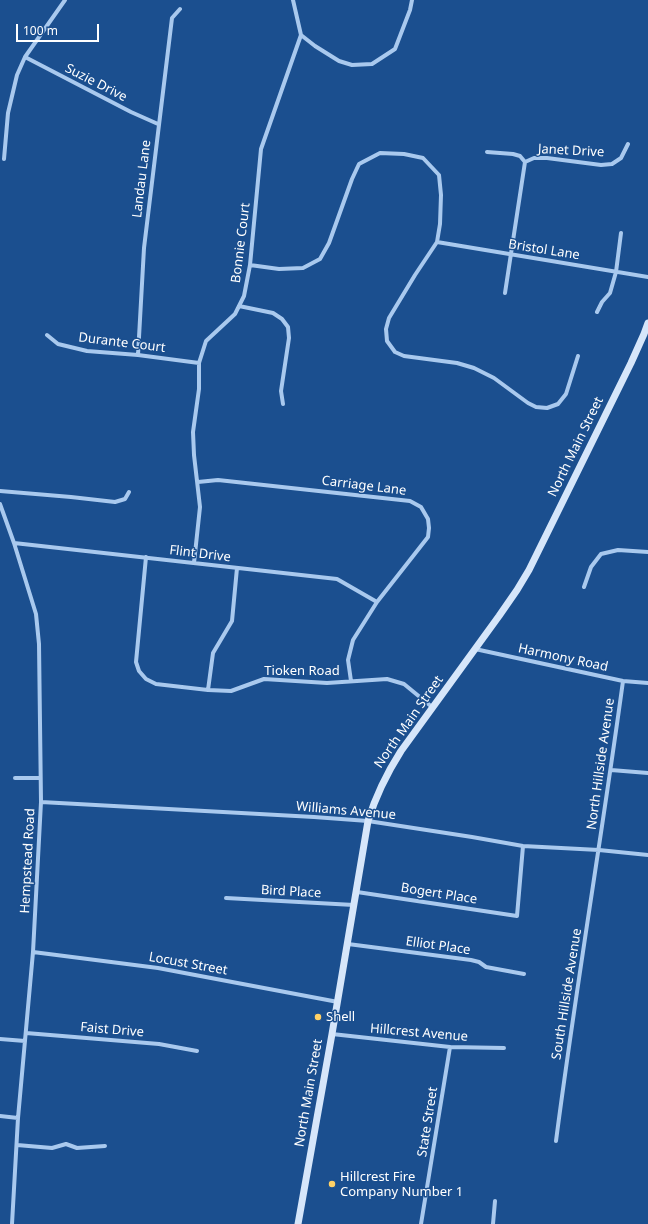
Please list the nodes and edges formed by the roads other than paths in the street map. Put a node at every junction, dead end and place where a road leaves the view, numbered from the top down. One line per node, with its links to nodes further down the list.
1 (65, 0): 6 (street)
2 (293, 0): 5 (street)
3 (412, 0): 5 (street)
4 (180, 9): 7 (street, Landau Lane)
5 (301, 35): 15 (street, Bonnie Court)
6 (25, 57): 7 (street, Suzie Drive); 10 (street)
7 (158, 124): 23 (street, Landau Lane)
8 (628, 144): 11 (street, Janet Drive)
9 (487, 152): 11 (street)
10 (4, 158)
11 (525, 162): 14 (street, Janet Drive)
12 (621, 233): 16 (street)
13 (437, 242): 14 (street, Bristol Lane); 15 (street); 24 (street)
14 (511, 255): 16 (street, Bristol Lane); 18 (street, Janet Drive)
15 (250, 265): 19 (street, Bonnie Court)
16 (616, 272): 17 (street, Bristol Lane); 20 (street)
17 (648, 277)
18 (505, 293)
19 (239, 306): 25 (street, Bonnie Court); 26 (street)
20 (597, 312)
21 (648, 323): 38 (main road, North Main Street)
22 (47, 335): 23 (street, Durante Court)
23 (138, 355): 25 (street, Durante Court)
24 (578, 356)
25 (199, 363): 27 (street, Bonnie Court)
26 (283, 404)
27 (198, 482): 34 (street, Bonnie Court); 37 (street, Carriage Lane)
28 (0, 491): 29 (street)
29 (128, 492)
30 (0, 504): 31 (street, Hempstead Road)
31 (14, 543): 33 (street, Flint Drive); 47 (street, Hempstead Road)
32 (648, 552): 36 (street)
33 (146, 558): 34 (street, Flint Drive); 42 (street, Tioken Road)
34 (194, 563): 35 (street, Flint Drive)
35 (237, 568): 37 (street, Flint Drive); 42 (street)
36 (584, 587)
37 (377, 602): 39 (street, Carriage Lane)
38 (475, 650): 40 (street, Harmony Road); 43 (main road, North Main Street)
39 (350, 681): 42 (street, Tioken Road); 43 (street, Tioken Road)
40 (623, 681): 41 (street, Harmony Road); 44 (street, North Hillside Avenue)
41 (648, 683)
42 (208, 690)
43 (432, 707): 49 (main road, North Main Street)
44 (611, 770): 45 (street); 51 (street, North Hillside Avenue)
45 (648, 773)
46 (16, 778): 47 (street)
47 (40, 778): 48 (street, Hempstead Road)
48 (41, 802): 49 (street, Williams Avenue); 57 (street, Hempstead Road)
49 (368, 821): 50 (street, Williams Avenue); 53 (main road, North Main Street)
50 (523, 846): 51 (street, Williams Avenue); 53 (street, Bogert Place)
51 (599, 850): 52 (street, Williams Avenue); 69 (street, South Hillside Avenue)
52 (648, 855)
53 (357, 892): 55 (main road, North Main Street)
54 (226, 898): 55 (street, Bird Place)
55 (354, 905): 56 (main road, North Main Street)
56 (348, 944): 58 (street, Elliot Place); 59 (main road, North Main Street)
57 (33, 952): 59 (street, Locust Street); 60 (street, Hempstead Road)
58 (524, 974)
59 (338, 1002): 61 (main road, North Main Street)
60 (26, 1033): 63 (street, Hempstead Road); 66 (street, Faist Drive)
61 (332, 1034): 64 (street, Hillcrest Avenue); 74 (main road, North Main Street)
62 (0, 1039): 63 (street)
63 (25, 1041): 68 (street, Hempstead Road)
64 (450, 1047): 65 (street, Hillcrest Avenue); 75 (street, State Street)
65 (504, 1048)
66 (197, 1050)
67 (0, 1116): 68 (street)
68 (18, 1118): 70 (street, Hempstead Road)
69 (556, 1141)
70 (17, 1144): 71 (street); 73 (street, Hempstead Road)
71 (105, 1146)
72 (495, 1201): 76 (street)
73 (12, 1224)
74 (298, 1224)
75 (421, 1224)
76 (493, 1224)

